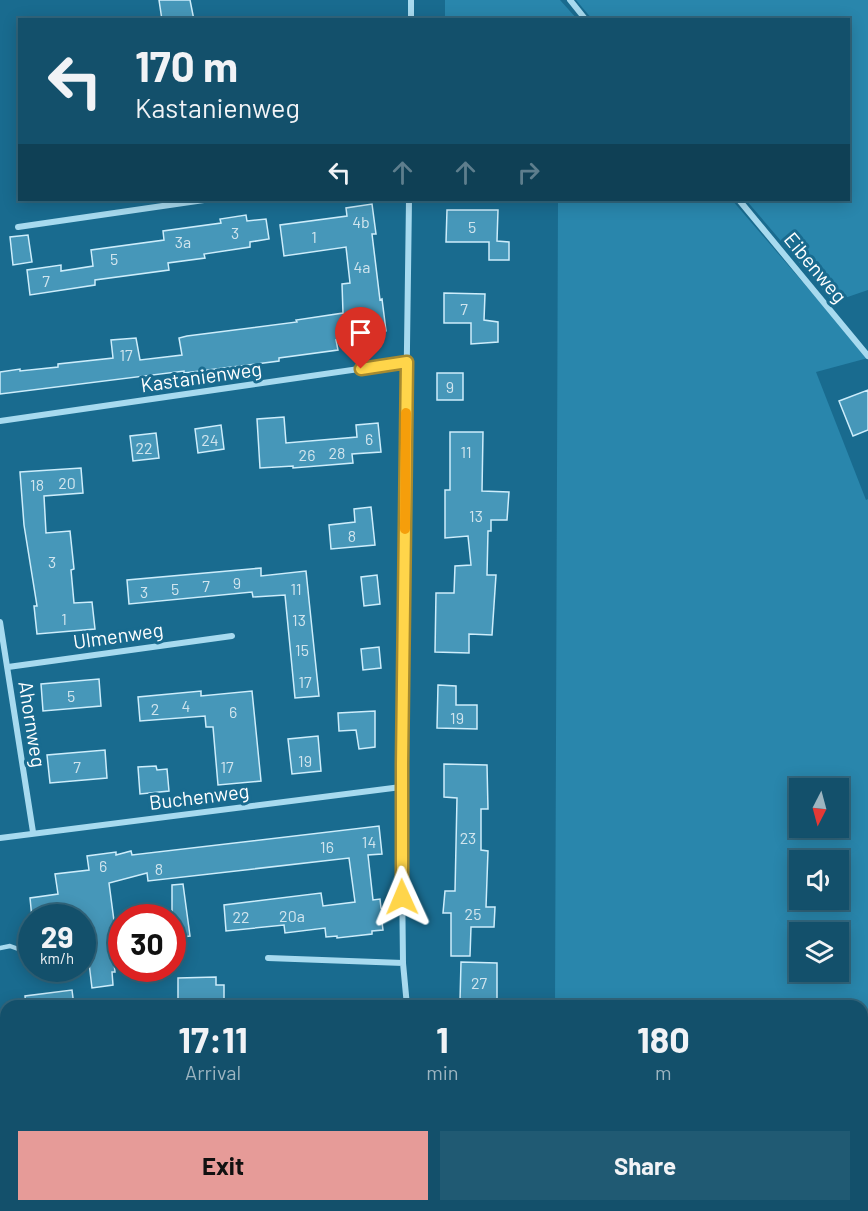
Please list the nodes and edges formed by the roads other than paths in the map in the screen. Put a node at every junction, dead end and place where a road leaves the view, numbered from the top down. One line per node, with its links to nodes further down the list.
1 (411, 0): 3 (street)
2 (570, 0): 4 (street)
3 (411, 18)
4 (584, 18)
5 (197, 201): 8 (street)
6 (409, 201): 10 (street)
7 (740, 201): 9 (street, Eibenweg)
8 (18, 227)
9 (868, 356)
10 (407, 362): 11 (street, Kastanienweg); 15 (street)
11 (0, 421)
12 (0, 622): 14 (street, Ahornweg)
13 (232, 636): 14 (street, Ulmenweg)
14 (8, 667): 16 (street, Ahornweg)
15 (401, 787): 16 (street, Buchenweg); 21 (street)
16 (33, 832): 17 (street, Buchenweg)
17 (0, 838)
18 (0, 948): 19 (lane)
19 (18, 949)
20 (268, 958): 21 (street)
21 (403, 963): 22 (street)
22 (406, 1000)

